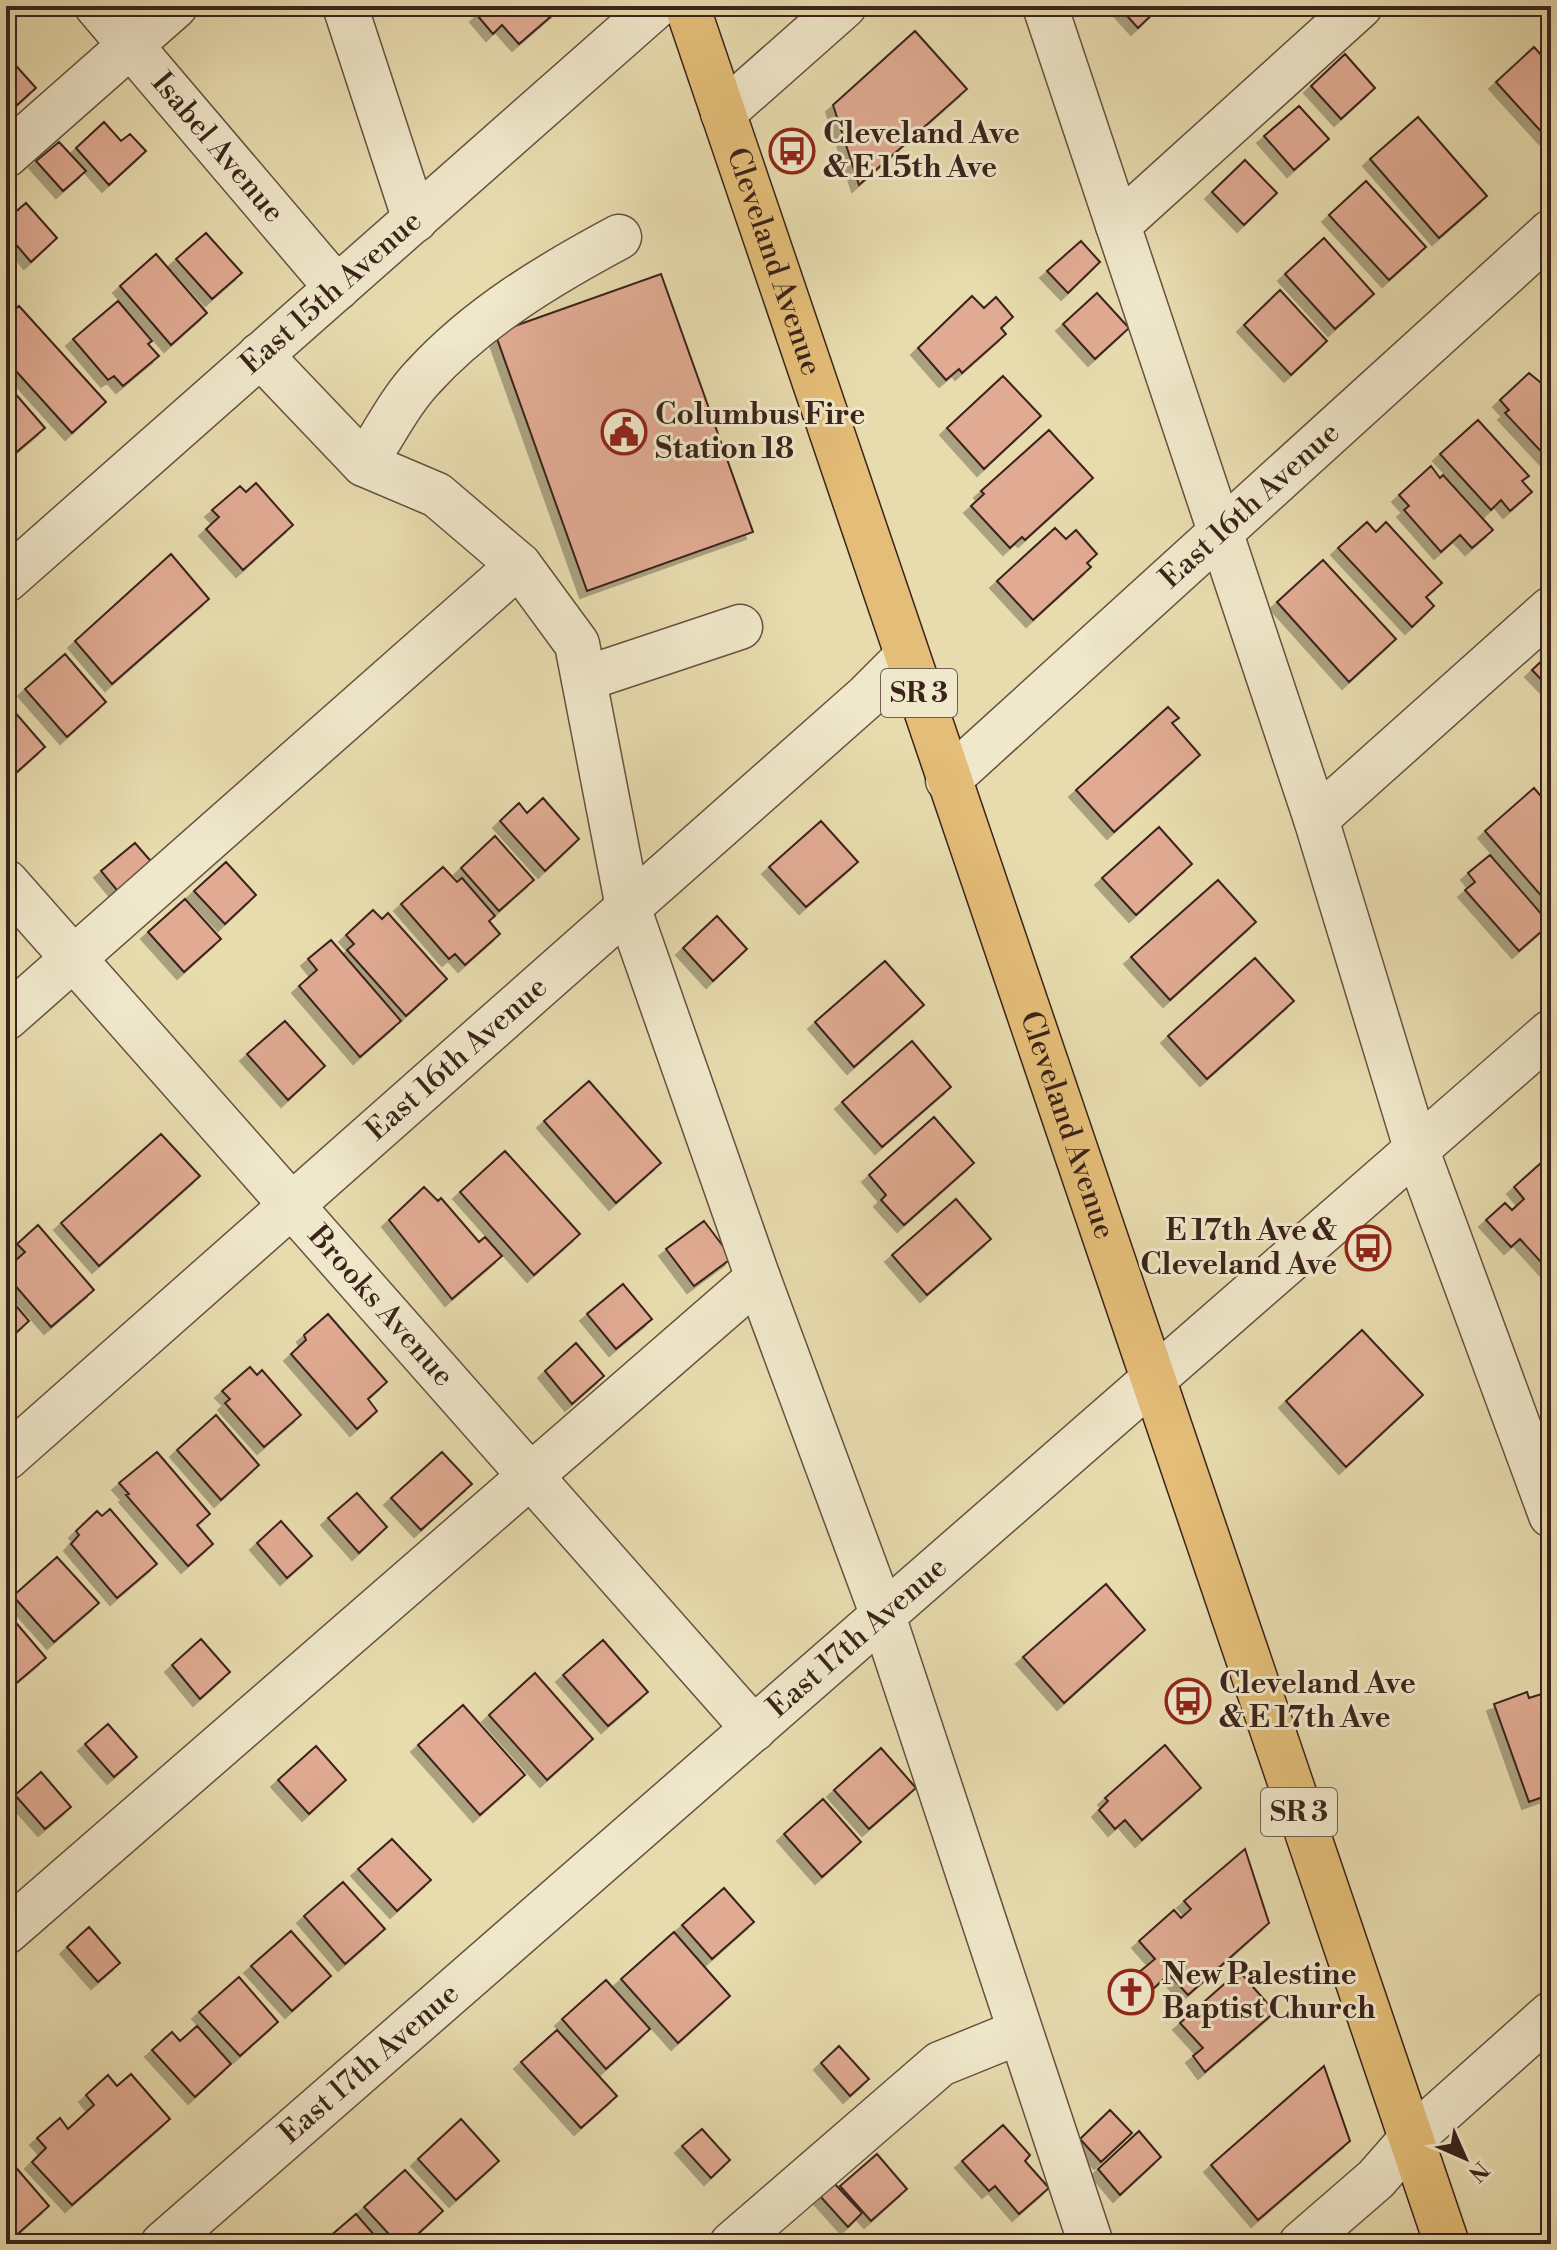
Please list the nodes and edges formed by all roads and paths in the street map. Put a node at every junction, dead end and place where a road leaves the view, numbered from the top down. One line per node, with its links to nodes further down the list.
1 (97, 6): 9 (street, Isabel Avenue)
2 (175, 6): 9 (street)
3 (345, 6): 12 (street)
4 (656, 6): 12 (street, East 15th Avenue)
5 (687, 6): 10 (main road, Cleveland Avenue / SR 3)
6 (844, 6): 10 (street)
7 (1045, 6): 13 (street)
8 (1360, 6): 13 (street)
9 (132, 44): 11 (street); 16 (street, Isabel Avenue)
10 (723, 113): 24 (main road, Cleveland Avenue / SR 3)
11 (6, 155)
12 (415, 220): 16 (street, East 15th Avenue)
13 (1118, 225): 19 (street)
14 (1551, 232): 19 (street, East 16th Avenue)
15 (619, 237): 18 (street)
16 (337, 288): 17 (street, East 15th Avenue)
17 (260, 355): 18 (street); 21 (street, East 15th Avenue)
18 (364, 464): 20 (street)
19 (1221, 532): 26 (street, East 16th Avenue); 27 (street)
20 (519, 565): 25 (street); 30 (street)
21 (6, 580)
22 (1551, 609): 27 (street)
23 (740, 627): 25 (street)
24 (907, 656): 26 (main road, Cleveland Avenue / SR 3); 29 (street, East 16th Avenue)
25 (584, 679): 29 (street)
26 (948, 780): 36 (main road, Cleveland Avenue / SR 3)
27 (1316, 819): 33 (street)
28 (6, 882): 30 (street, Brooks Avenue)
29 (628, 907): 34 (street, East 16th Avenue); 35 (street)
30 (73, 958): 31 (street); 34 (street, Brooks Avenue)
31 (6, 1018)
32 (1551, 1032): 33 (street, East 17th Avenue)
33 (1417, 1151): 36 (street, East 17th Avenue); 39 (street)
34 (292, 1205): 37 (street, East 16th Avenue); 38 (street, Brooks Avenue)
35 (758, 1278): 38 (street); 40 (street)
36 (1151, 1381): 40 (street, East 17th Avenue); 45 (main road, Cleveland Avenue / SR 3)
37 (6, 1458)
38 (530, 1475): 41 (street, Brooks Avenue); 42 (street)
39 (1551, 1515)
40 (882, 1613): 41 (street, East 17th Avenue); 44 (street)
41 (754, 1729): 46 (street, East 17th Avenue)
42 (6, 1932)
43 (1551, 2014): 45 (street)
44 (1019, 2032): 47 (street); 48 (street)
45 (1411, 2139): 49 (street); 50 (main road, Cleveland Avenue / SR 3)
46 (163, 2244)
47 (732, 2244)
48 (1091, 2244)
49 (1301, 2244)
50 (1447, 2244)

